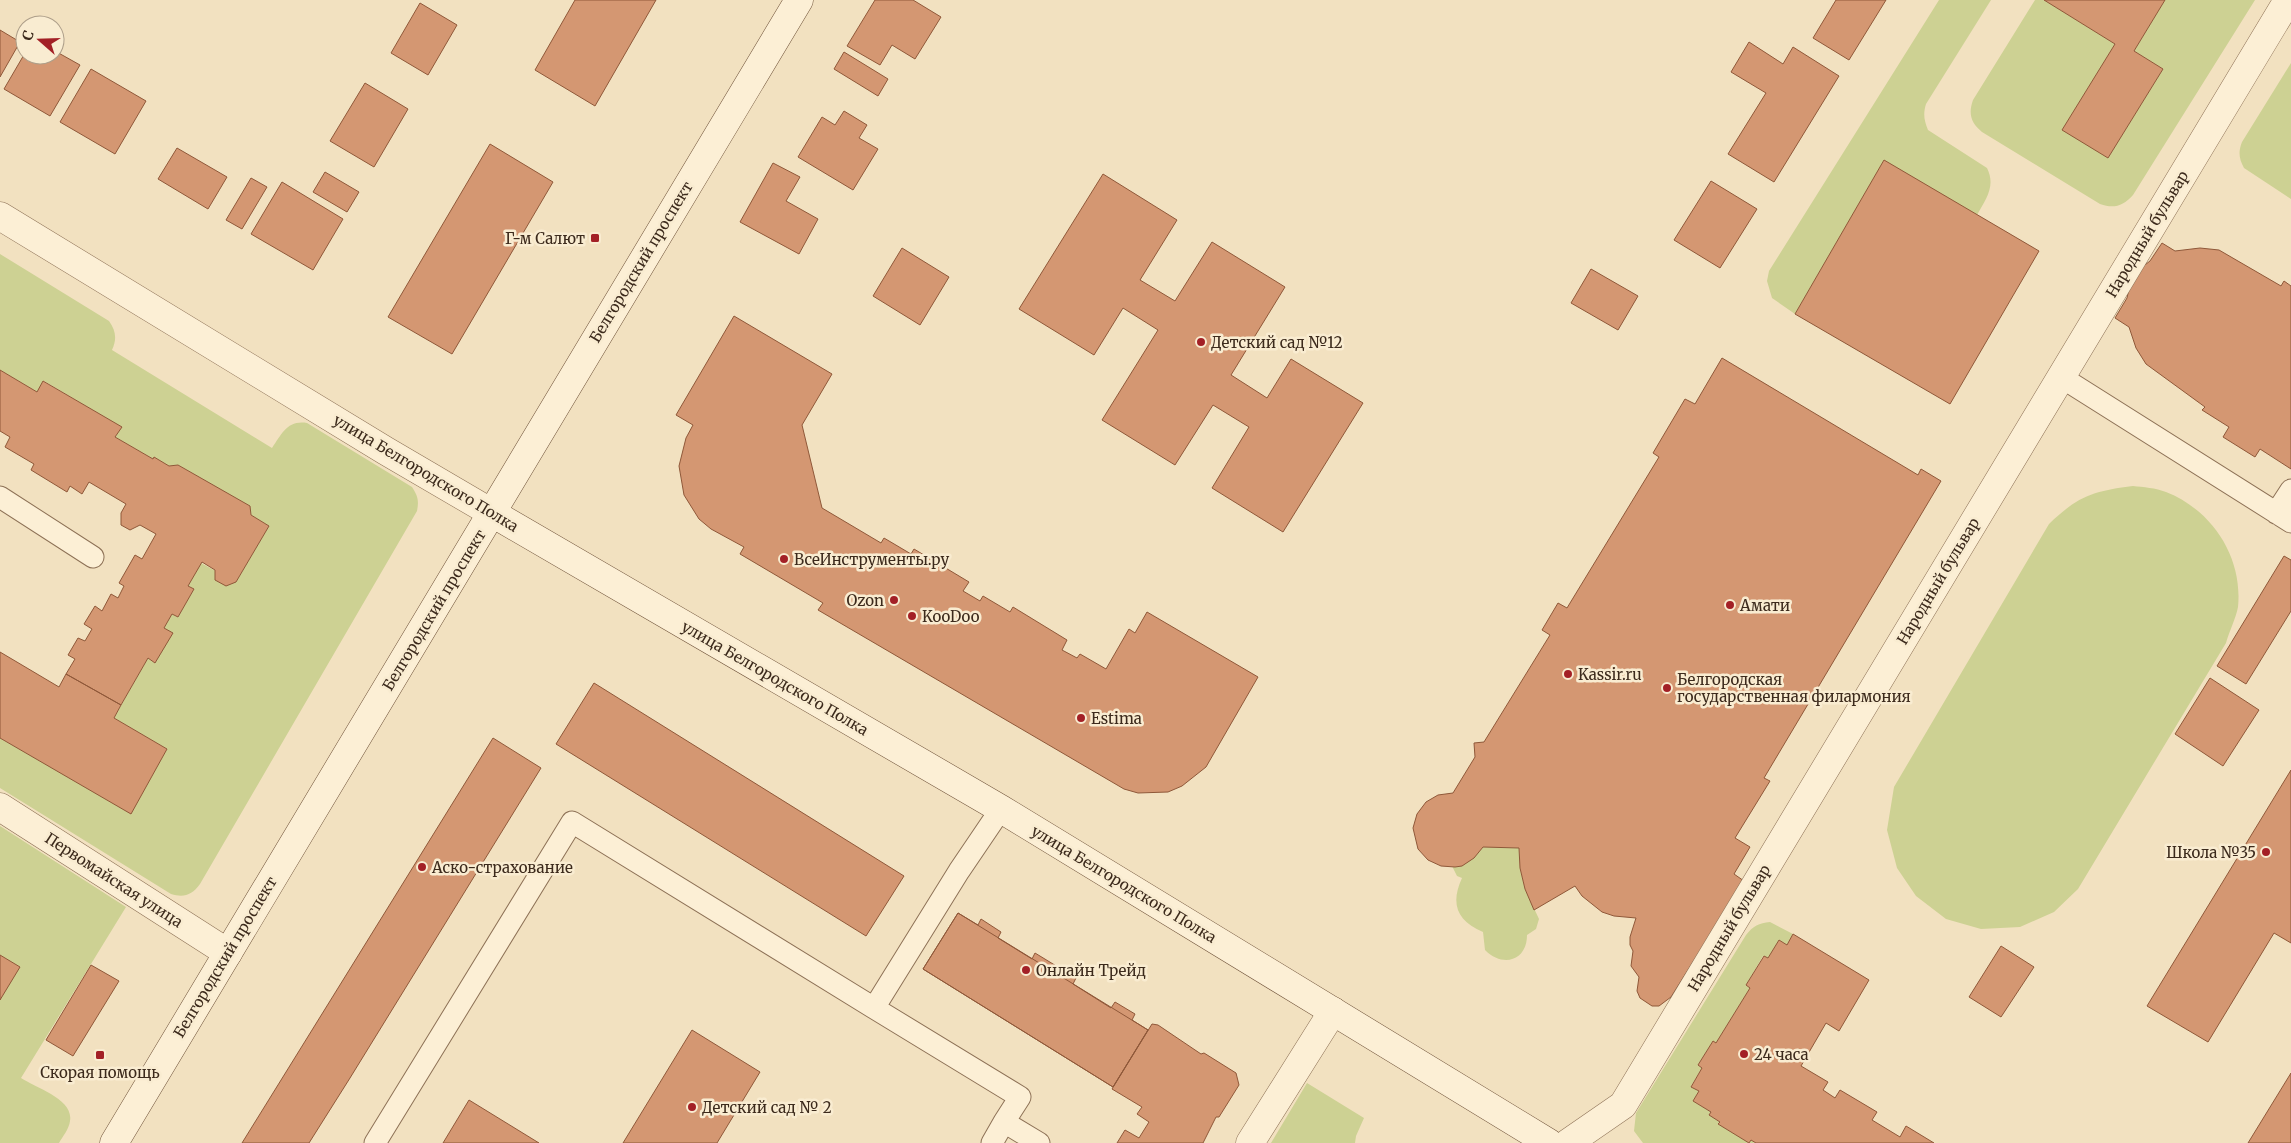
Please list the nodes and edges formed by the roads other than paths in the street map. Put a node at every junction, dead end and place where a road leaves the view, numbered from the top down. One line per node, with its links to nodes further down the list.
1 (799, 0): 7 (main road, Белгородский проспект)
2 (2288, 0): 4 (main road, Народный бульвар)
3 (0, 216): 7 (main road, улица Белгородского Полка)
4 (2061, 377): 8 (lane); 22 (main road, Народный бульвар)
5 (2291, 490): 8 (lane)
6 (0, 497): 9 (lane)
7 (492, 513): 11 (main road, улица Белгородского Полка); 12 (main road, Белгородский проспект)
8 (2284, 517)
9 (93, 557)
10 (0, 806): 12 (main road, Первомайская улица)
11 (1000, 809): 13 (lane); 14 (main road, улица Белгородского Полка)
12 (228, 953): 16 (main road, Белгородский проспект)
13 (874, 1008): 15 (lane); 17 (lane)
14 (1333, 1011): 20 (main road); 21 (main road, улица Белгородского Полка)
15 (1004, 1122): 18 (lane); 19 (lane)
16 (119, 1141)
17 (375, 1143)
18 (992, 1143)
19 (1039, 1143)
20 (1250, 1143)
21 (1549, 1143)
22 (1568, 1143)

